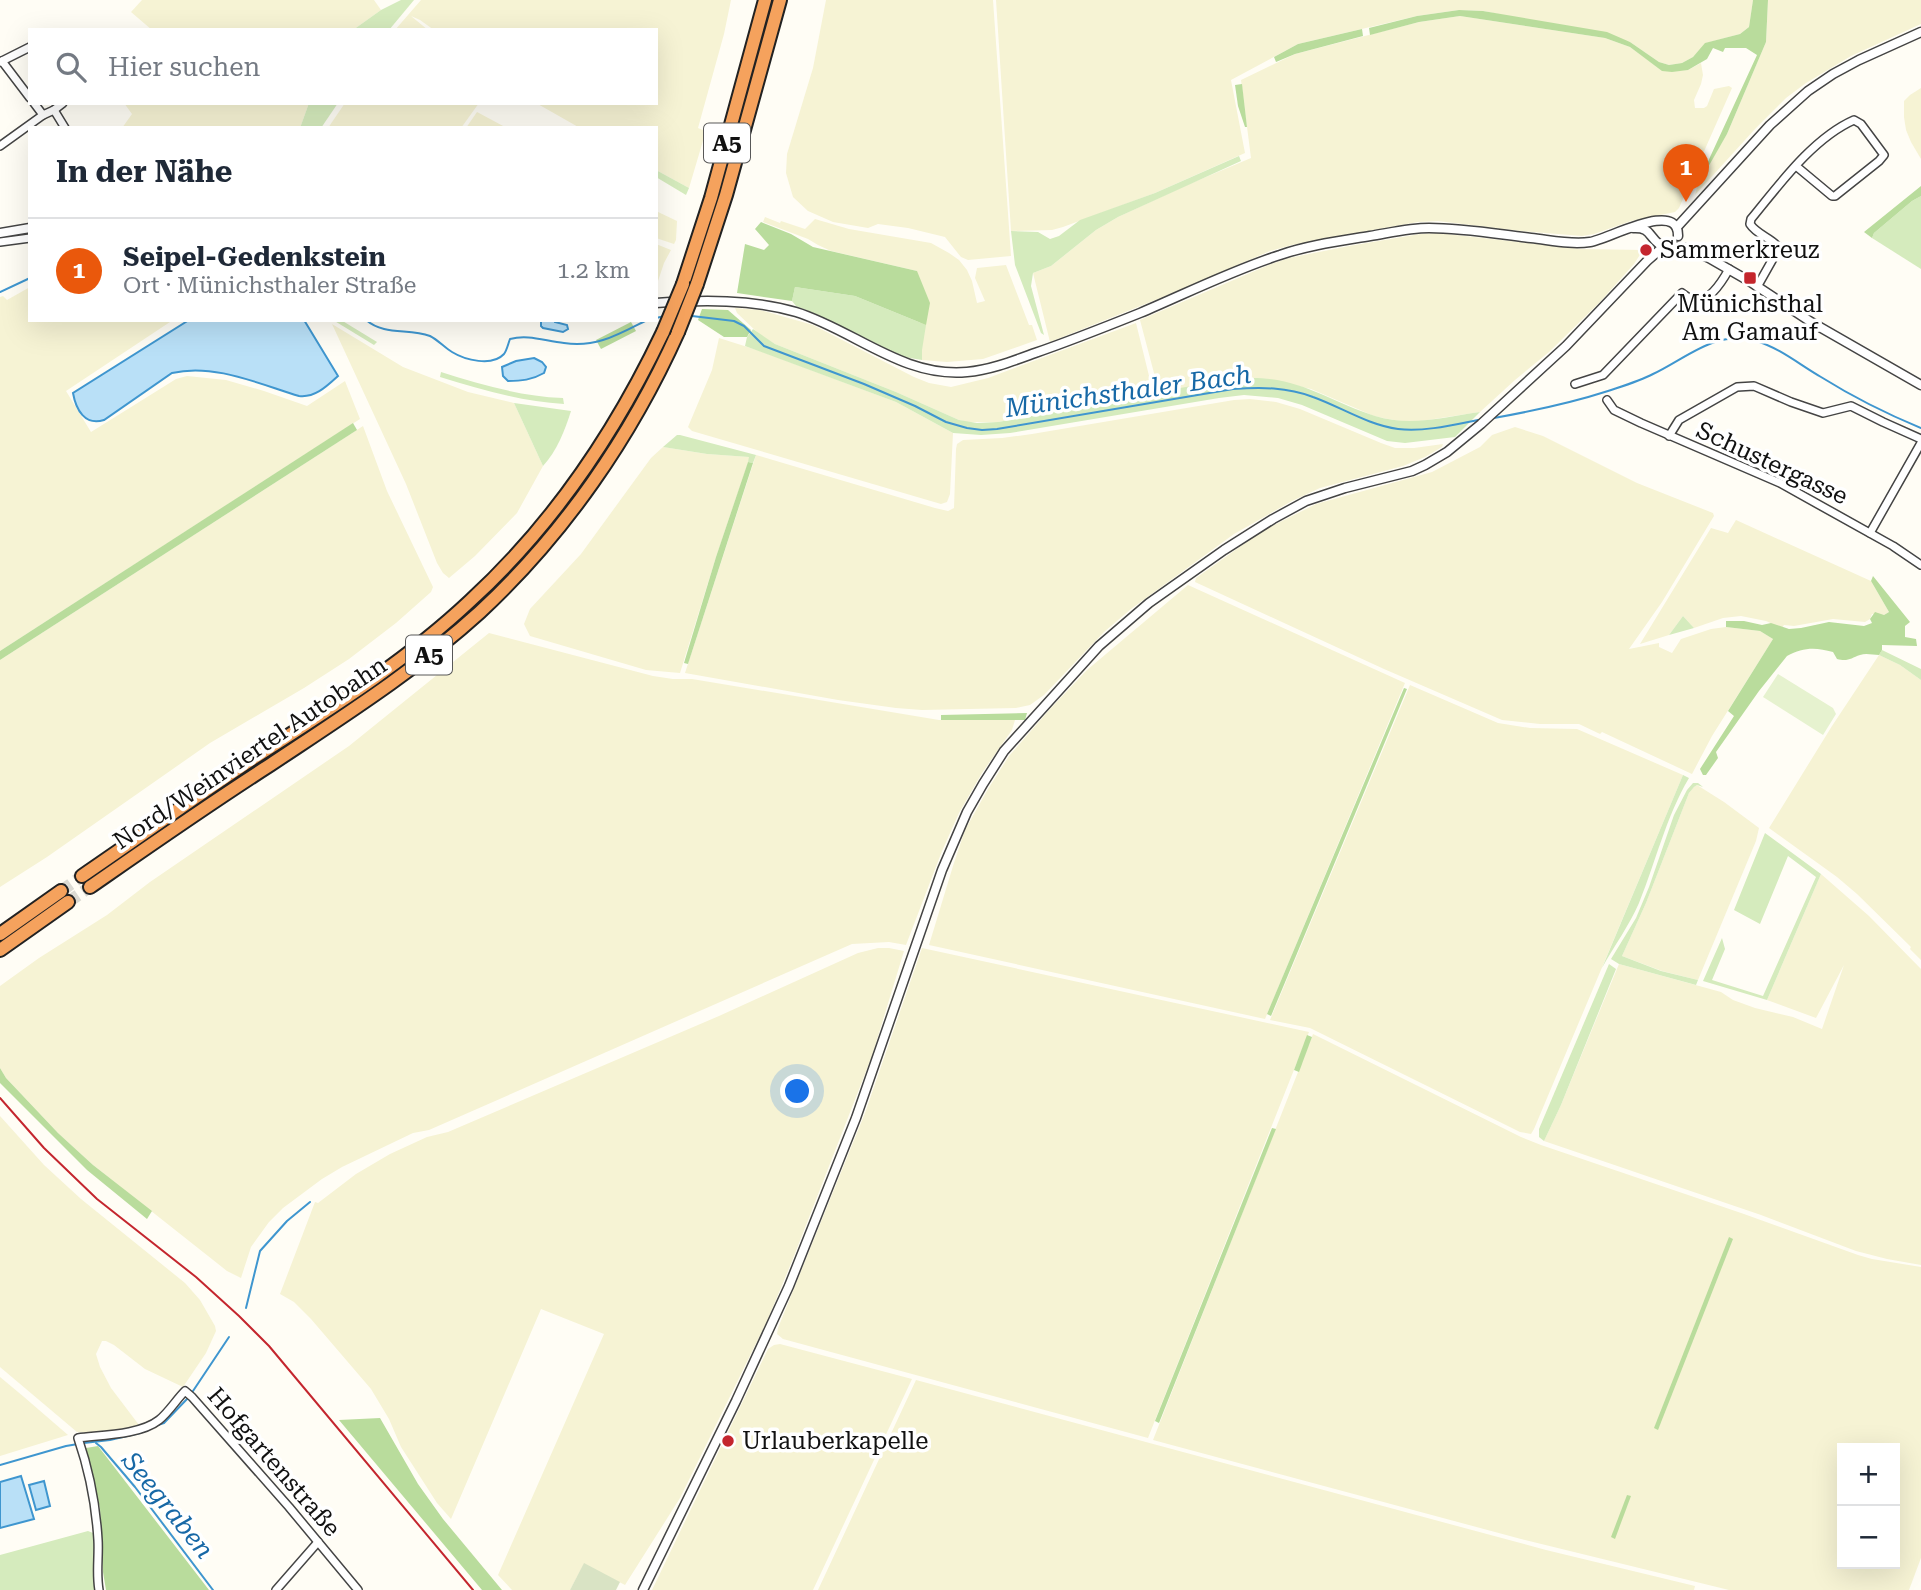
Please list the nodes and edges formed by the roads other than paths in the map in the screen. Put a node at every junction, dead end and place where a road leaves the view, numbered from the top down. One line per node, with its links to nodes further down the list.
1 (765, 0): 2 (highway, Nord/Weinviertel Autobahn / A5, bridge)
2 (780, 0)
3 (1921, 32): 14 (street)
4 (28, 48): 5 (street)
5 (1, 62): 6 (street)
6 (28, 96)
7 (36, 105): 10 (street)
8 (60, 105): 9 (street)
9 (54, 110): 10 (street); 11 (street)
10 (43, 115): 12 (street)
11 (64, 126)
12 (0, 146)
13 (1796, 166): 13 (street); 27 (street)
14 (1690, 211): 15 (street); 18 (street)
15 (1663, 220): 17 (street); 18 (street); 20 (street)
16 (28, 228): 19 (street)
17 (1627, 229): 20 (street); 28 (street)
18 (1677, 232): 23 (street); 24 (street)
19 (0, 233)
20 (1653, 236): 23 (street); 25 (street)
21 (28, 238): 22 (street)
22 (0, 242)
23 (1667, 245): 24 (street); 25 (street)
24 (1690, 248): 26 (street)
25 (1647, 261): 42 (street)
26 (1729, 269): 27 (street); 29 (street)
27 (1758, 287): 30 (street)
28 (658, 303)
29 (1575, 384)
30 (1921, 385)
31 (1607, 400): 32 (street, Schustergasse)
32 (1669, 436): 33 (street); 34 (street, Schustergasse)
33 (1921, 441): 34 (street)
34 (1870, 533): 35 (street, Schustergasse)
35 (1921, 565)
36 (0, 934): 37 (highway)
37 (0, 950)
38 (318, 1542): 39 (street, Hofgartenstraße); 40 (street); 41 (street, Hofgartenstraße)
39 (99, 1590)
40 (276, 1590)
41 (358, 1590)
42 (643, 1590)

